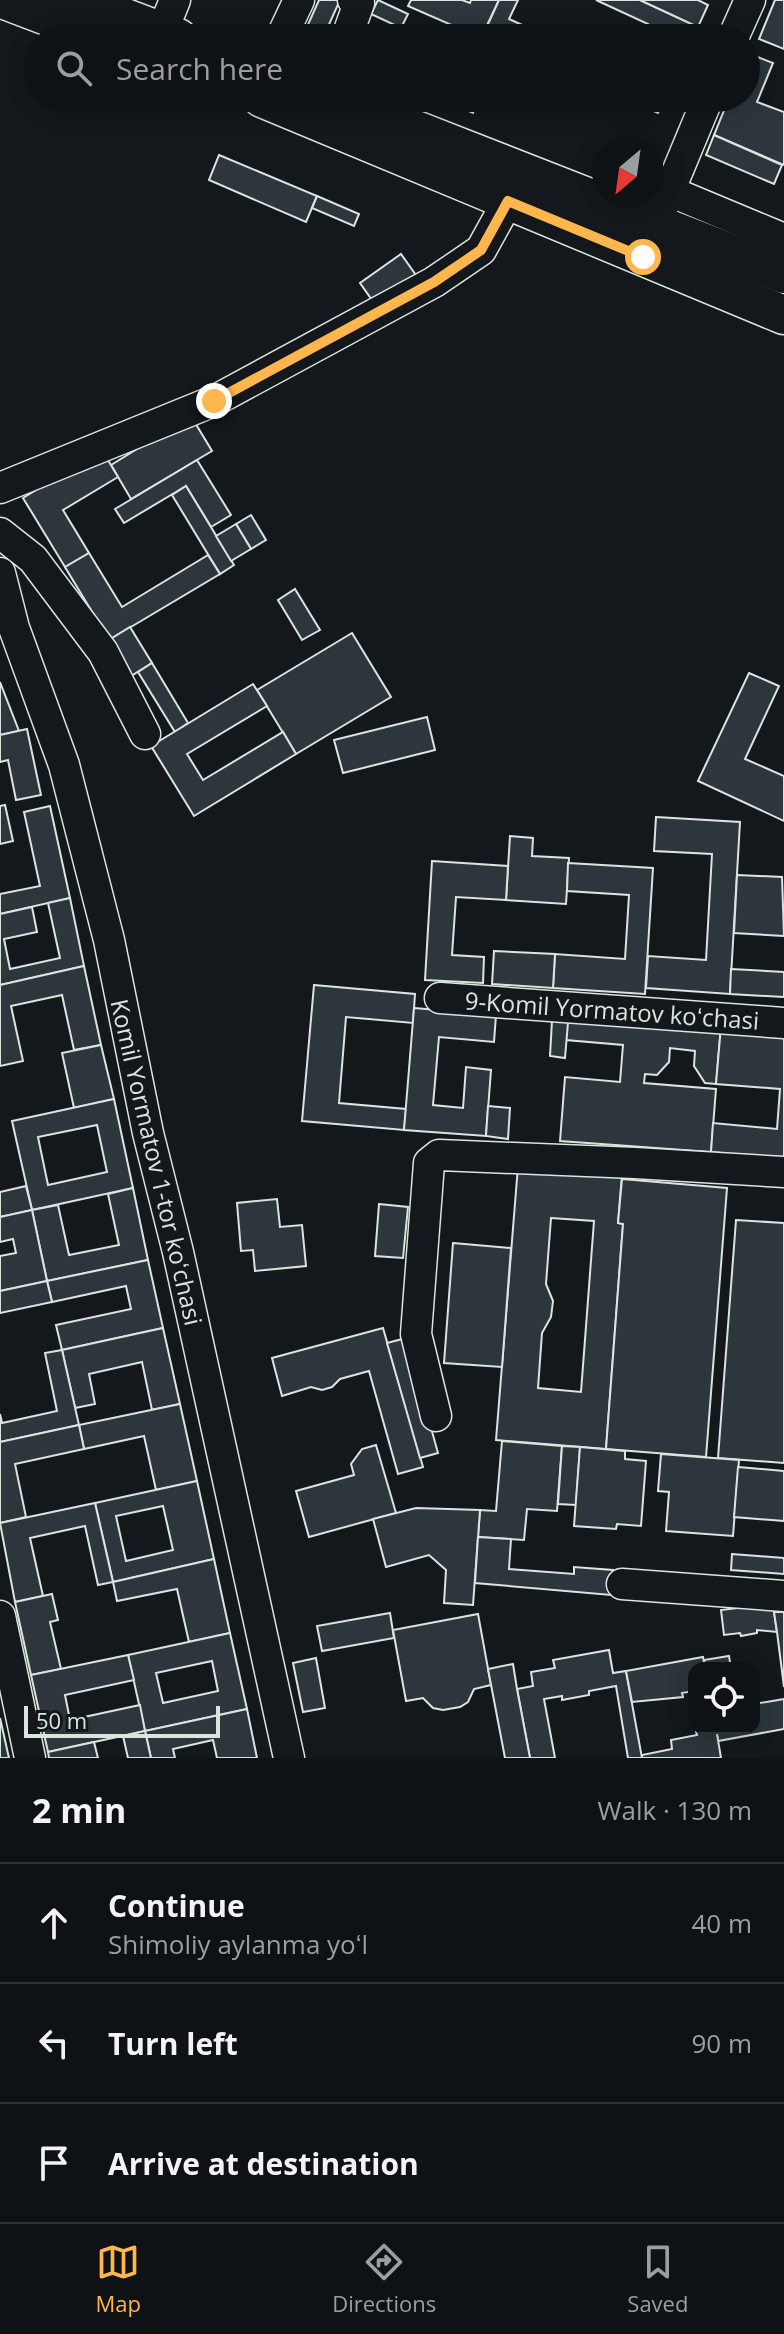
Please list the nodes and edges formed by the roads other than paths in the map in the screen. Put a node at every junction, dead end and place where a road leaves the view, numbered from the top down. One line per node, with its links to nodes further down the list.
1 (5, 0): 6 (main road)
2 (78, 0): 5 (main road)
3 (299, 0): 7 (street)
4 (750, 0): 8 (street)
5 (172, 23)
6 (68, 24)
7 (288, 24)
8 (739, 24)
9 (295, 112): 13 (main road)
10 (376, 112): 12 (main road)
11 (702, 112): 14 (street)
12 (592, 183)
13 (508, 201): 19 (main road); 20 (street)
14 (664, 205)
15 (664, 207): 17 (street)
16 (664, 208): 18 (main road)
17 (784, 239)
18 (784, 274)
19 (784, 315)
20 (0, 488)
21 (0, 533): 23 (street)
22 (0, 573): 32 (street, Komil Yormatov 1-tor koʻchasi)
23 (145, 734)
24 (440, 998): 25 (street, 9-Komil Yormatov koʻchasi)
25 (784, 1023)
26 (784, 1172): 27 (street)
27 (436, 1416)
28 (622, 1584): 29 (street)
29 (784, 1596)
30 (0, 1616): 31 (street)
31 (30, 1758)
32 (289, 1758)

